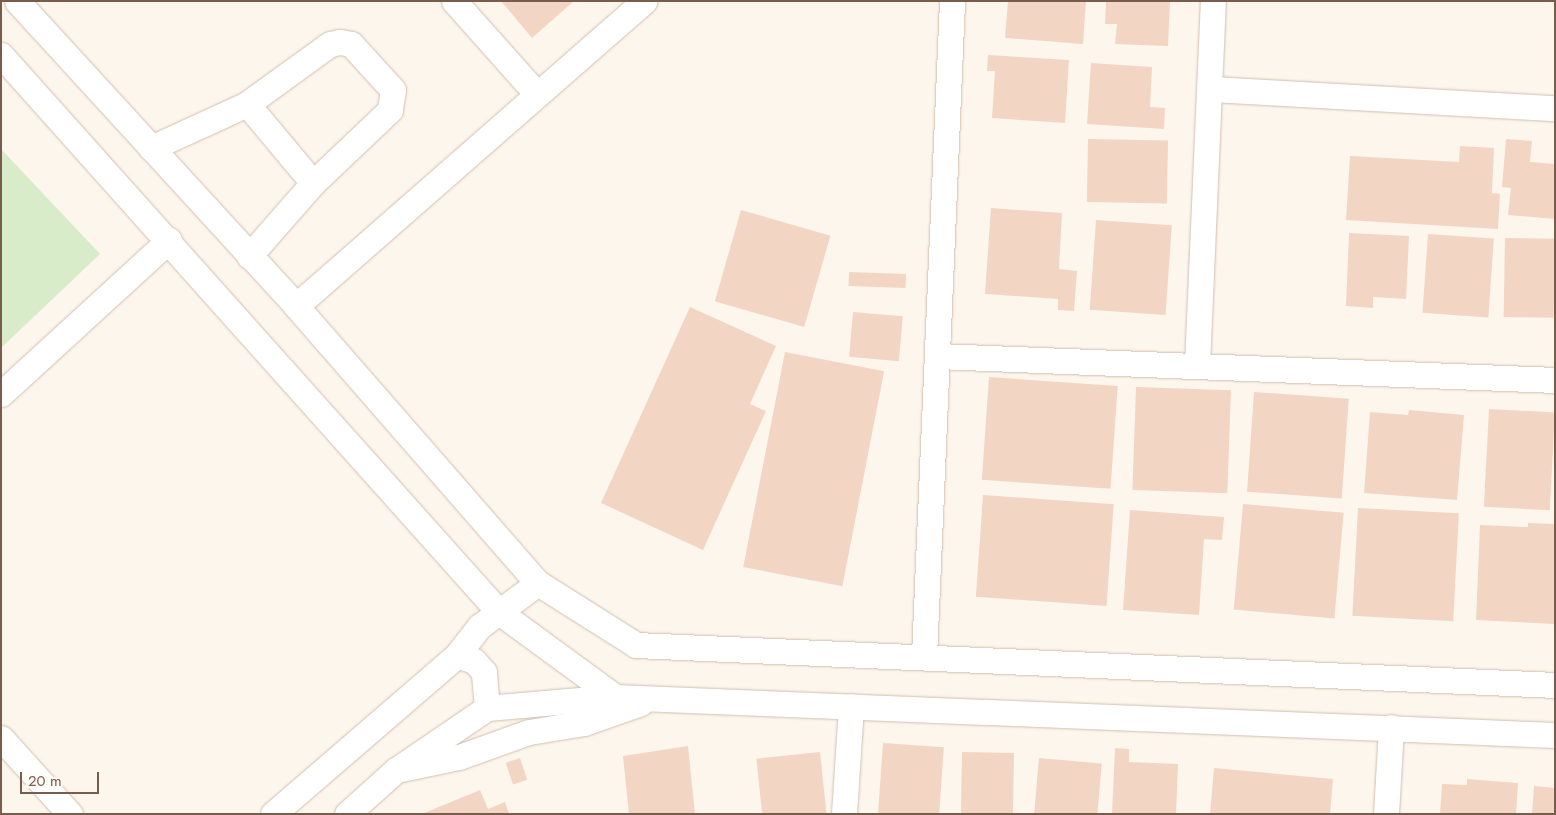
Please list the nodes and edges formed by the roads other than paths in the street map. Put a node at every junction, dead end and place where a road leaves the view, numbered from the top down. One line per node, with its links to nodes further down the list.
1 (17, 1): 11 (street)
2 (454, 1): 8 (street)
3 (645, 1): 8 (street)
4 (952, 1): 16 (street)
5 (1213, 1): 7 (street)
6 (1, 54): 13 (street)
7 (1211, 89): 10 (street); 17 (street)
8 (536, 94): 15 (street)
9 (247, 104): 11 (street); 12 (street); 12 (street)
10 (1555, 108)
11 (151, 148): 14 (street)
12 (313, 183): 14 (street)
13 (169, 240): 19 (street); 21 (street)
14 (249, 256): 15 (street)
15 (296, 306): 20 (street)
16 (937, 356): 17 (street); 23 (street)
17 (1197, 365): 18 (street)
18 (1555, 380)
19 (1, 394)
20 (538, 583): 21 (street); 23 (street)
21 (499, 612): 22 (street); 25 (street)
22 (457, 654): 28 (street); 34 (street)
23 (924, 656): 24 (street)
24 (1555, 685)
25 (615, 697): 26 (street); 28 (street)
26 (656, 698): 27 (street); 32 (street)
27 (851, 706): 29 (street); 36 (street)
28 (486, 708): 32 (street)
29 (1391, 727): 30 (street); 37 (street)
30 (1555, 735)
31 (1, 738): 33 (street)
32 (396, 770): 35 (street)
33 (70, 814)
34 (273, 814)
35 (347, 814)
36 (844, 814)
37 (1386, 814)

